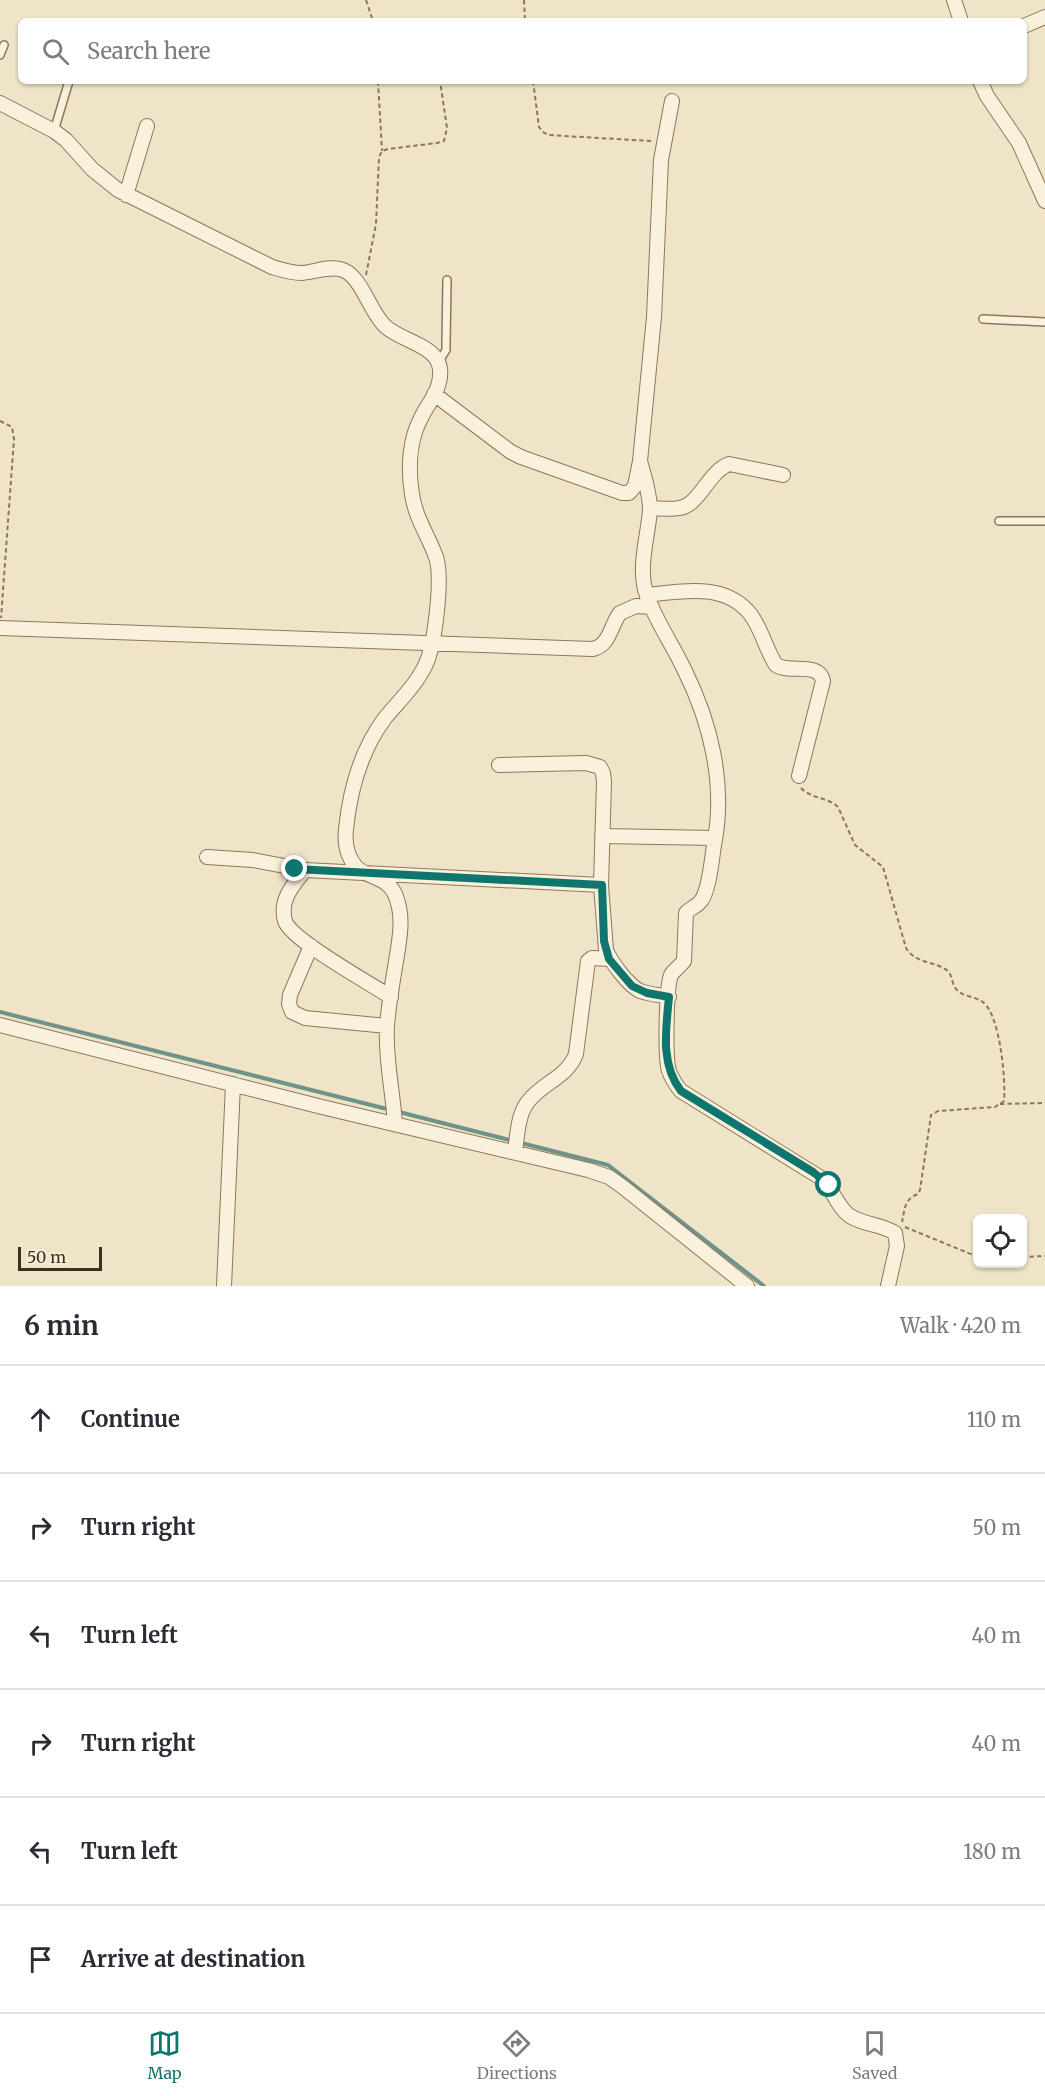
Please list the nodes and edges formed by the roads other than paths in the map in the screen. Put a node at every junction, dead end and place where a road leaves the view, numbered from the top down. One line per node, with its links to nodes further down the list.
1 (954, 0): 3 (street)
2 (1045, 17): 4 (street)
3 (960, 18)
4 (1027, 25)
5 (4, 45): 6 (lane)
6 (0, 54)
7 (68, 84): 12 (lane)
8 (981, 84): 14 (street)
9 (672, 101): 20 (street)
10 (0, 103): 12 (street)
11 (147, 126): 13 (street)
12 (54, 131): 13 (street)
13 (126, 195): 18 (street)
14 (1045, 201)
15 (447, 280): 18 (lane)
16 (982, 320): 17 (lane)
17 (1045, 322)
18 (438, 363): 19 (street)
19 (434, 394): 20 (street); 27 (street)
20 (640, 461): 22 (street)
21 (783, 475): 22 (street)
22 (650, 508): 25 (street)
23 (999, 520): 24 (lane)
24 (1045, 520)
25 (649, 601): 27 (street); 29 (street); 31 (street)
26 (0, 628): 27 (street)
27 (432, 644): 34 (street)
28 (500, 765): 30 (street)
29 (799, 776)
30 (602, 836): 31 (street); 35 (street)
31 (716, 838): 39 (street)
32 (207, 857): 33 (street)
33 (305, 870): 34 (street); 36 (street)
34 (363, 873): 35 (street); 38 (street)
35 (602, 885): 37 (street)
36 (311, 946): 38 (street); 41 (street)
37 (609, 959): 39 (street); 44 (street)
38 (391, 997): 41 (street)
39 (669, 997): 47 (street)
40 (0, 1025): 42 (street)
41 (387, 1026): 43 (street)
42 (233, 1084): 43 (street); 45 (street)
43 (395, 1120): 44 (street)
44 (516, 1145): 46 (street)
45 (224, 1286)
46 (747, 1286)
47 (888, 1286)

